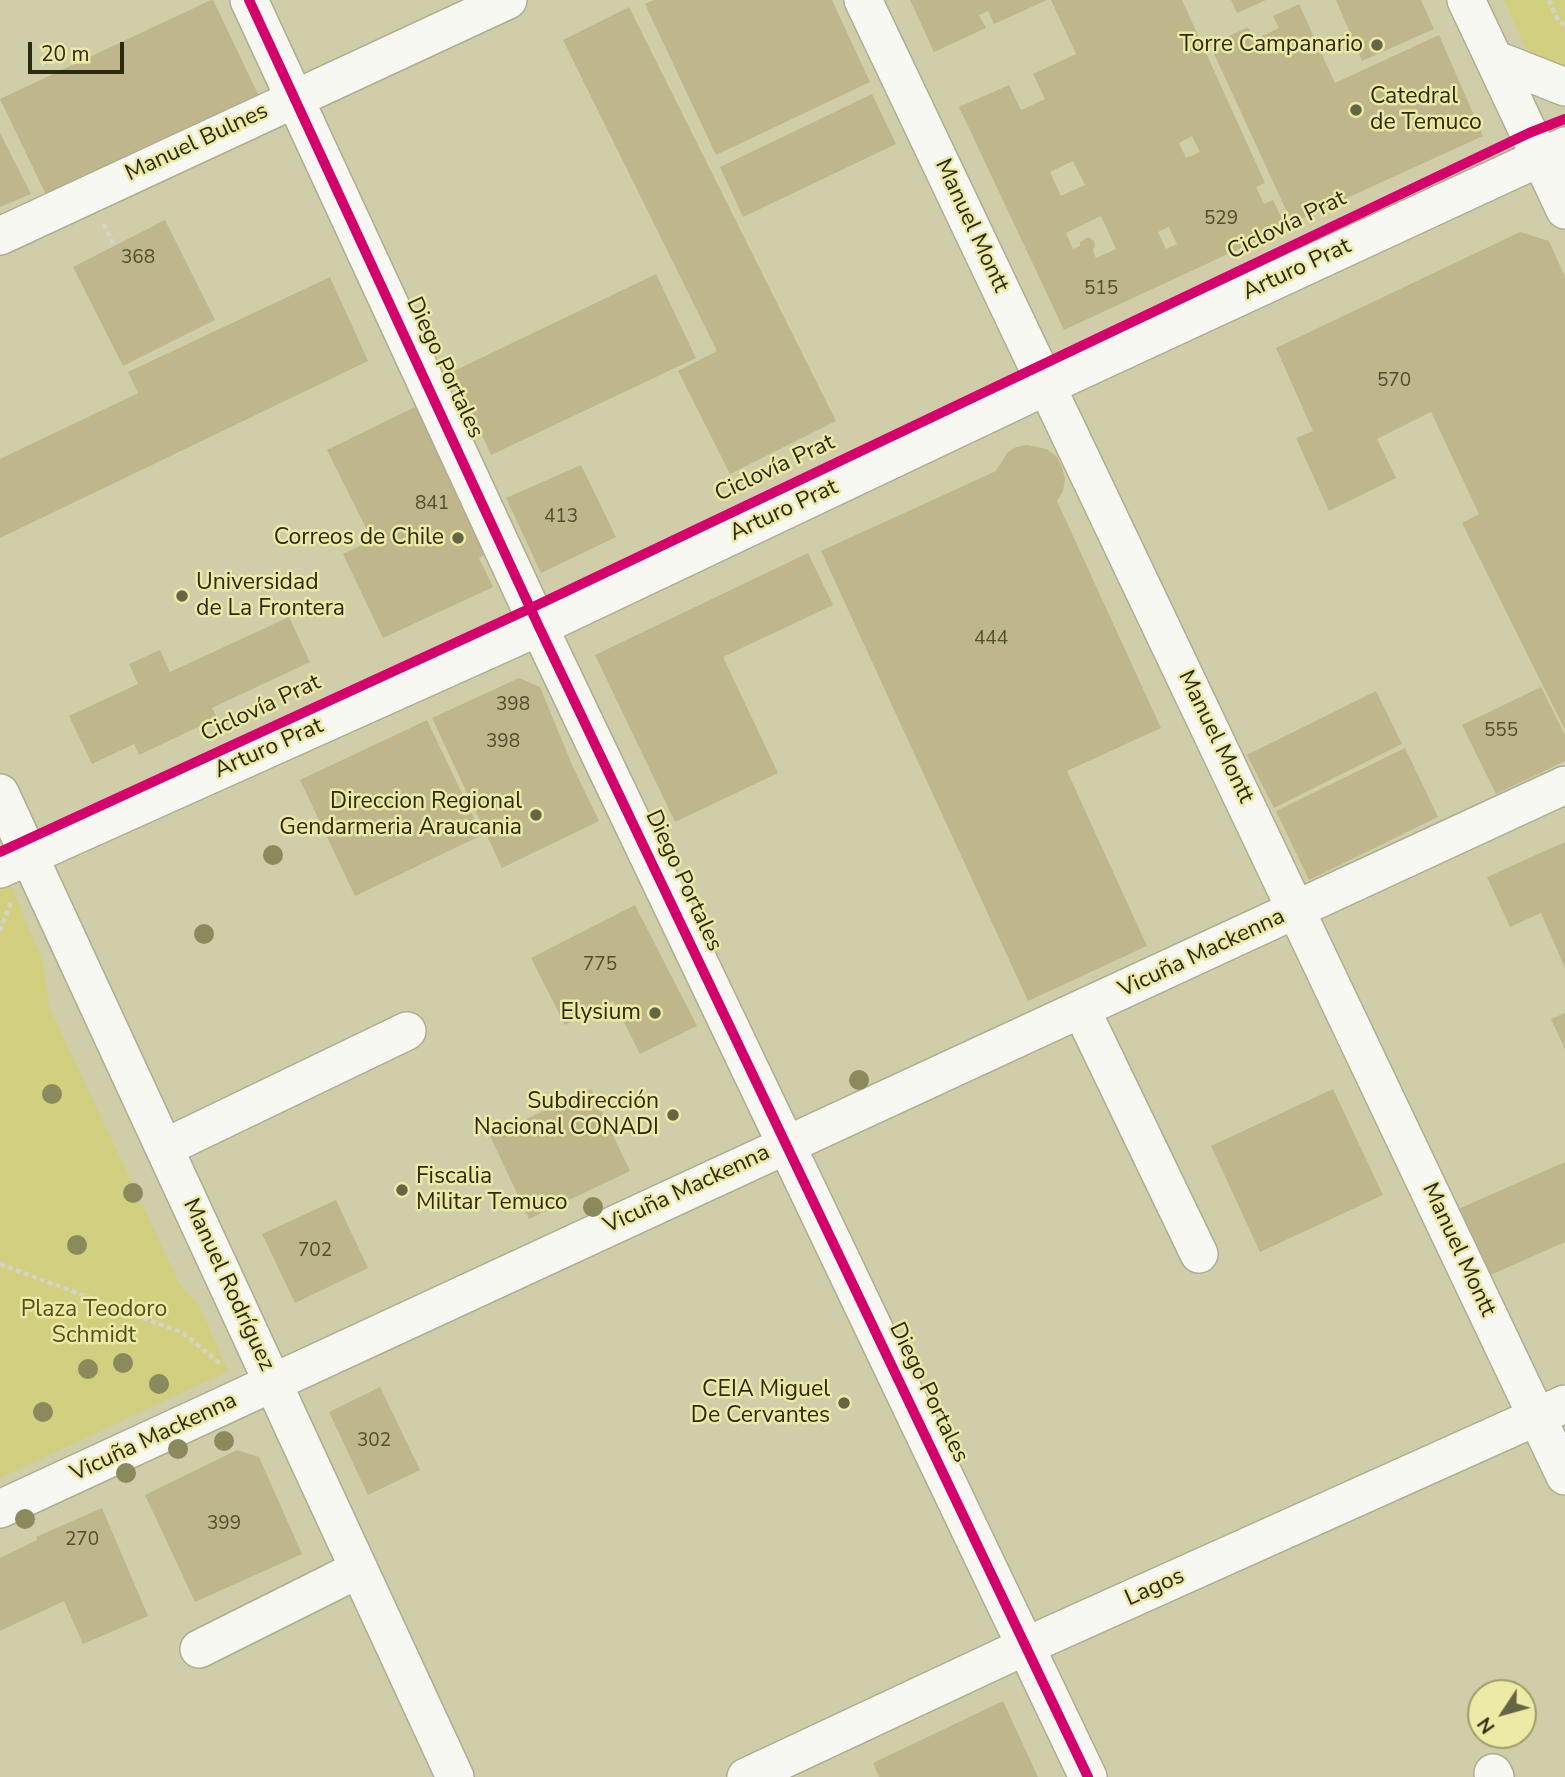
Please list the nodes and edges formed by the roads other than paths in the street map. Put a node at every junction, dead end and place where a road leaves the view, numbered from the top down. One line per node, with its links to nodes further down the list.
1 (249, 0): 7 (street, Diego Portales)
2 (509, 0): 7 (street, Manuel Bulnes)
3 (863, 0): 11 (street, Manuel Montt)
4 (1466, 0): 5 (street)
5 (1494, 60): 6 (street); 8 (street)
6 (1565, 87)
7 (295, 98): 10 (street, Manuel Bulnes); 12 (street, Diego Portales)
8 (1553, 151): 9 (street); 11 (street, Arturo Prat)
9 (1565, 210)
10 (0, 236)
11 (1047, 386): 12 (street, Arturo Prat); 16 (street, Manuel Montt)
12 (540, 627): 15 (street, Arturo Prat); 19 (street, Diego Portales)
13 (1565, 785): 16 (street, Vicuña Mackenna)
14 (0, 793): 15 (street, Manuel Rodríguez)
15 (15, 863): 20 (street, Manuel Rodríguez)
16 (1298, 910): 17 (street, Vicuña Mackenna); 23 (street, Manuel Montt)
17 (1081, 1009): 19 (street, Vicuña Mackenna); 21 (street)
18 (407, 1031): 20 (street)
19 (785, 1145): 22 (street, Vicuña Mackenna); 27 (street, Diego Portales)
20 (164, 1148): 22 (street, Manuel Rodríguez)
21 (1199, 1254)
22 (273, 1383): 25 (street, Vicuña Mackenna); 26 (street, Manuel Rodríguez)
23 (1551, 1410): 24 (street, Manuel Montt); 27 (street, Lagos)
24 (1565, 1476)
25 (0, 1509)
26 (359, 1569): 28 (street); 29 (street, Manuel Rodríguez)
27 (1026, 1646): 30 (street, Lagos); 31 (street, Diego Portales)
28 (199, 1649)
29 (455, 1777)
30 (746, 1777)
31 (1088, 1777)

